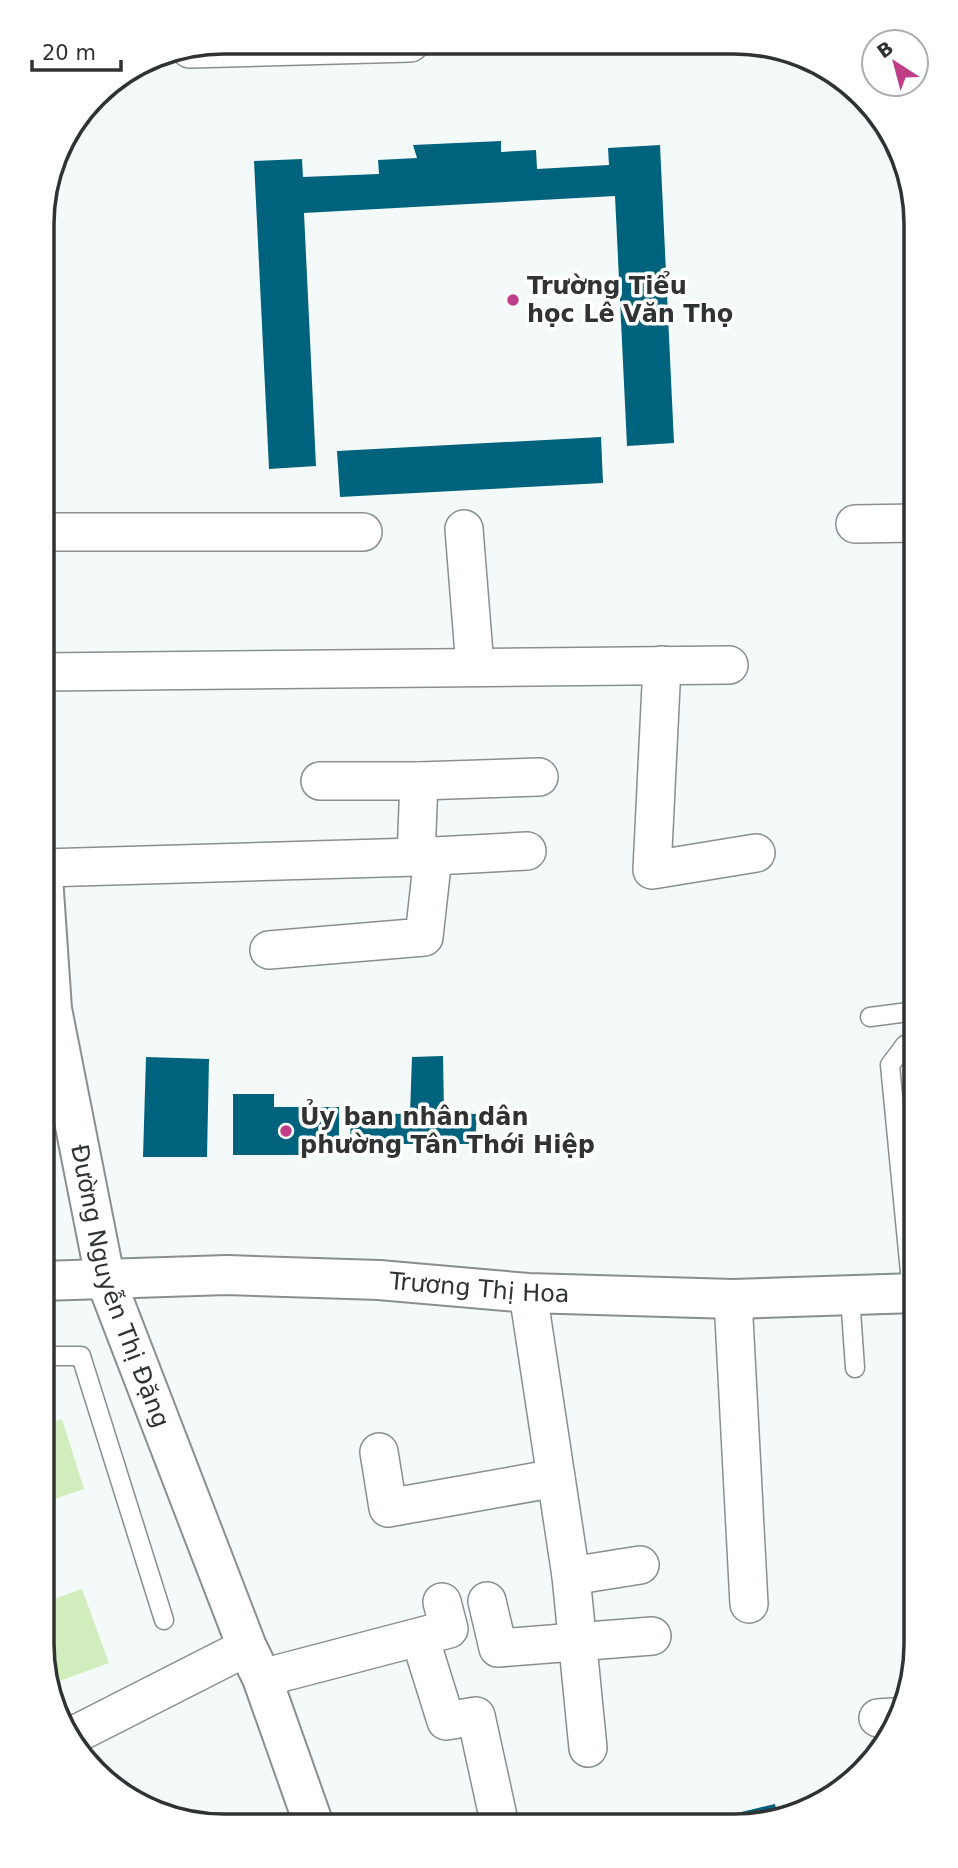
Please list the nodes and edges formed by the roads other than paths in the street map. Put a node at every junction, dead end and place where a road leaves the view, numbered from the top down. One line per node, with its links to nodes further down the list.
1 (904, 523): 2 (street)
2 (855, 524)
3 (464, 529): 8 (street)
4 (55, 532): 5 (street)
5 (363, 532)
6 (662, 665): 7 (street); 8 (street); 14 (street)
7 (729, 665)
8 (475, 667): 9 (street)
9 (55, 671)
10 (539, 776): 12 (street)
11 (320, 781): 12 (street)
12 (419, 781): 15 (street)
13 (527, 850): 15 (street)
14 (756, 853)
15 (425, 856): 16 (street); 17 (street)
16 (55, 868)
17 (269, 950)
18 (903, 1013): 19 (lane)
19 (870, 1017)
20 (54, 1021): 23 (street, Đường Nguyễn Thị Đặng)
21 (903, 1047): 22 (lane)
22 (903, 1192)
23 (105, 1278): 24 (street, Trương Thị Hoa); 25 (street, Trương Thị Hoa); 42 (street, Đường Nguyễn Thị Đặng)
24 (54, 1280)
25 (528, 1293): 28 (street, Trương Thị Hoa); 32 (street)
26 (903, 1294): 27 (street, Trương Thị Hoa)
27 (850, 1296): 28 (street, Trương Thị Hoa); 30 (lane)
28 (733, 1299): 37 (street)
29 (54, 1356): 38 (lane)
30 (855, 1368)
31 (379, 1452): 32 (street)
32 (556, 1478): 34 (street)
33 (640, 1565): 34 (street)
34 (571, 1576): 41 (street)
35 (487, 1601): 41 (street)
36 (442, 1602): 40 (street)
37 (749, 1604)
38 (164, 1620)
39 (652, 1636): 41 (street)
40 (420, 1638): 42 (street); 46 (street)
41 (577, 1642): 44 (street)
42 (255, 1662): 43 (street); 45 (street, Đường Nguyễn Thị Đặng)
43 (80, 1733)
44 (588, 1748)
45 (310, 1814)
46 (497, 1814)

